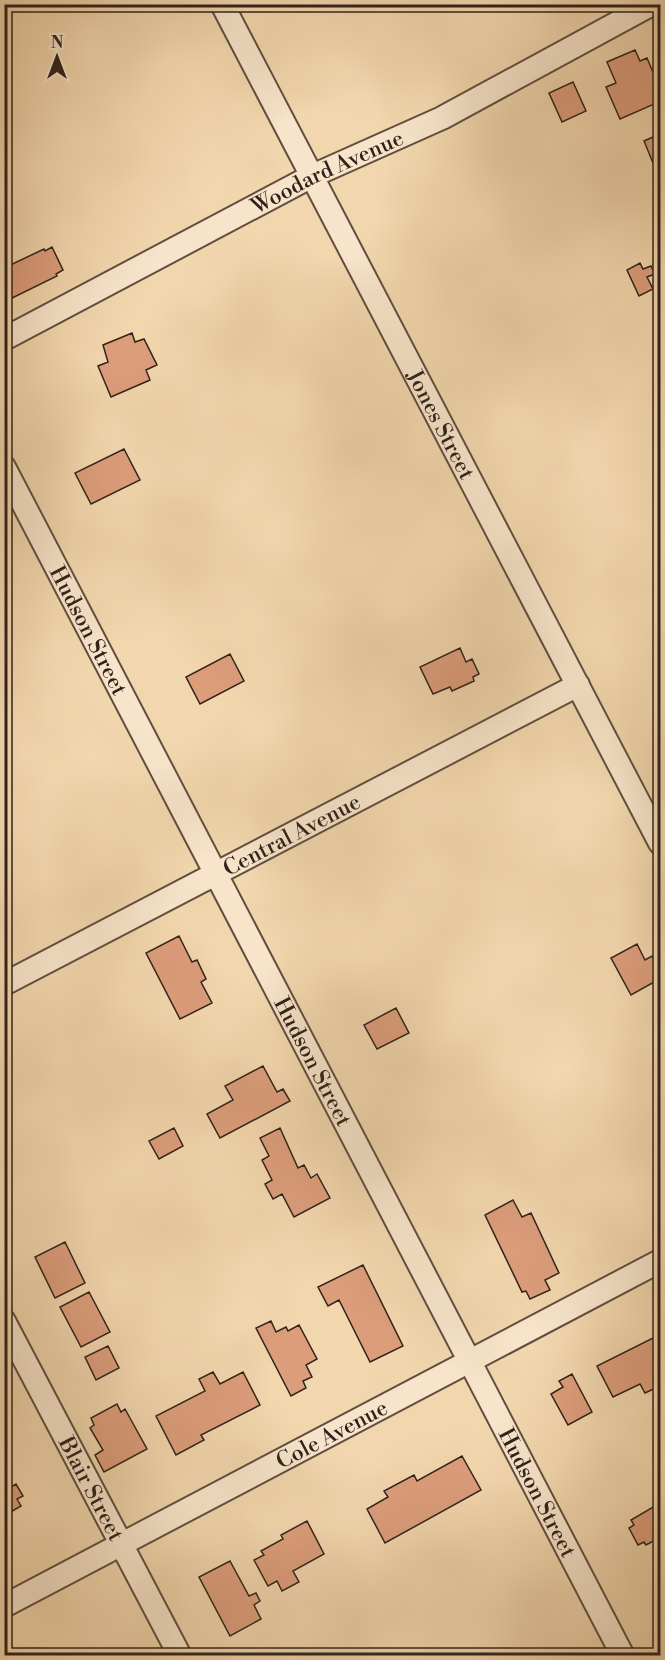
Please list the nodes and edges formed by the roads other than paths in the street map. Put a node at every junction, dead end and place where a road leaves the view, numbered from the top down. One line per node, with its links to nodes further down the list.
1 (222, 4): 3 (street, Jones Street)
2 (652, 4): 3 (street, Woodard Avenue)
3 (312, 176): 4 (street, Woodard Avenue); 6 (street, Jones Street)
4 (4, 339)
5 (4, 467): 8 (street, Hudson Street)
6 (578, 685): 7 (street, Jones Street); 8 (street, Central Avenue)
7 (660, 843)
8 (216, 874): 9 (street, Central Avenue); 12 (street, Hudson Street)
9 (4, 984)
10 (660, 1261): 12 (street, Cole Avenue)
11 (4, 1321): 13 (street, Blair Street)
12 (470, 1361): 13 (street, Cole Avenue); 16 (street, Hudson Street)
13 (122, 1544): 14 (street, Cole Avenue); 15 (street, Blair Street)
14 (4, 1606)
15 (180, 1656)
16 (623, 1656)

